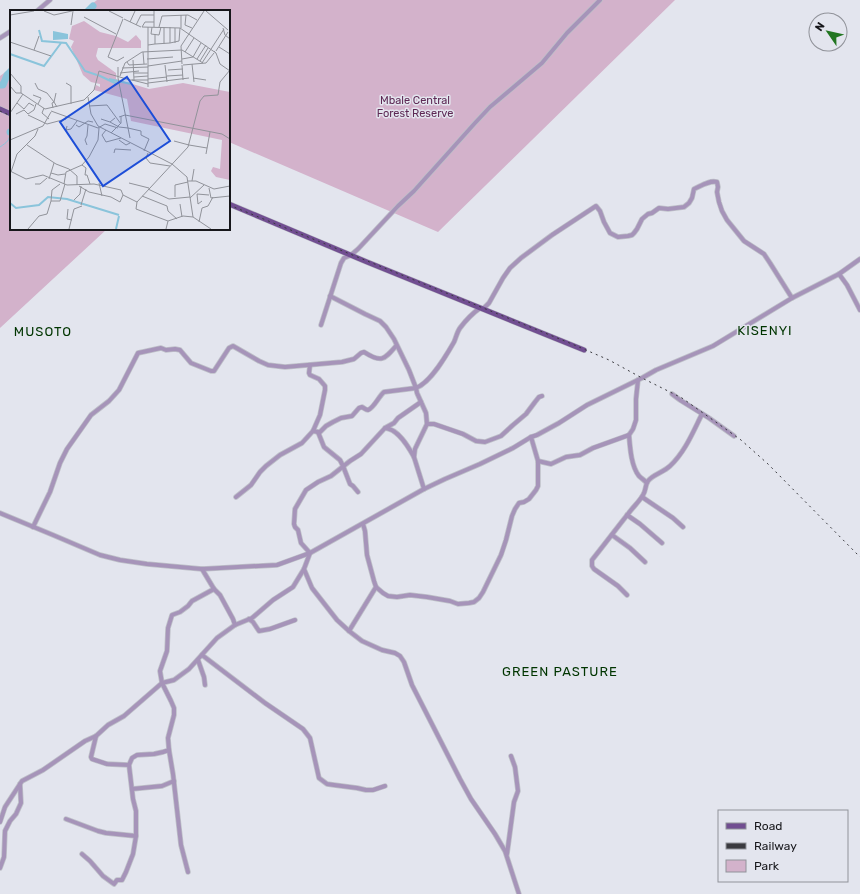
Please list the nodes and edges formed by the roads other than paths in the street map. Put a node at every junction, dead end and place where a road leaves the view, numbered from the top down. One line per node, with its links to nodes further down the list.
1 (50, 0): 3 (street)
2 (600, 0): 9 (street)
3 (38, 10)
4 (10, 32): 5 (street)
5 (0, 38)
6 (0, 110): 7 (main road)
7 (10, 114)
8 (230, 204): 9 (main road)
9 (351, 255): 12 (street); 14 (main road)
10 (860, 259): 11 (street)
11 (839, 274): 13 (street); 15 (street)
12 (330, 296): 16 (street); 17 (street)
13 (792, 298): 14 (street); 20 (street)
14 (482, 308): 18 (main road); 21 (street)
15 (860, 310)
16 (321, 325)
17 (396, 346): 19 (street); 21 (street)
18 (584, 350)
19 (310, 365): 28 (street); 44 (street)
20 (638, 380): 30 (street); 32 (street)
21 (416, 388): 24 (street); 29 (street)
22 (672, 394): 25 (street)
23 (542, 396): 26 (street)
24 (421, 402): 26 (street); 27 (street)
25 (702, 414): 31 (street); 36 (street)
26 (427, 424): 33 (street)
27 (385, 428): 33 (street); 35 (street)
28 (313, 431): 29 (street); 39 (street)
29 (318, 432): 35 (street)
30 (629, 435): 34 (street); 36 (street)
31 (734, 436)
32 (531, 437): 34 (street); 37 (street)
33 (414, 457): 37 (street)
34 (538, 461): 52 (street)
35 (343, 466): 38 (street); 48 (street)
36 (646, 482): 40 (street)
37 (424, 489): 43 (street)
38 (358, 492)
39 (236, 497)
40 (642, 497): 42 (street); 45 (street)
41 (0, 513): 44 (street)
42 (627, 515): 46 (street); 47 (street)
43 (363, 524): 48 (street); 52 (street)
44 (33, 527): 51 (street)
45 (684, 527)
46 (612, 535): 49 (street); 54 (street)
47 (662, 543)
48 (310, 553): 50 (street); 51 (street)
49 (645, 562)
50 (304, 569): 55 (street); 58 (street)
51 (202, 570): 53 (street)
52 (376, 587): 58 (street)
53 (214, 589): 57 (street); 61 (street)
54 (627, 595)
55 (249, 619): 56 (street); 57 (street)
56 (295, 620)
57 (234, 626): 59 (street)
58 (349, 631): 75 (street)
59 (202, 655): 60 (street); 69 (street)
60 (198, 660): 61 (street); 62 (street)
61 (162, 684): 63 (street); 64 (street)
62 (205, 685)
63 (96, 736): 66 (street); 68 (street)
64 (169, 750): 66 (street); 67 (street)
65 (511, 756): 75 (street)
66 (129, 765): 70 (street)
67 (174, 781): 70 (street); 77 (street)
68 (20, 784): 72 (street); 76 (street)
69 (385, 786)
70 (132, 789): 73 (street)
71 (66, 819): 73 (street)
72 (0, 822)
73 (136, 836): 74 (street)
74 (82, 854)
75 (507, 857): 78 (street)
76 (0, 868)
77 (188, 872)
78 (519, 894)

